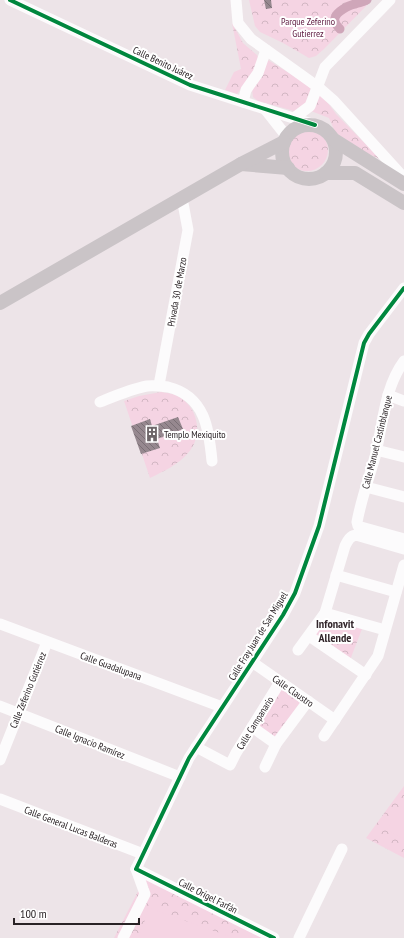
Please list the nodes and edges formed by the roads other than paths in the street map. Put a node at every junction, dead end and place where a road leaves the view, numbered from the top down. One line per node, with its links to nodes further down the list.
1 (10, 0): 6 (street, Calle Benito Juárez)
2 (236, 0): 4 (street)
3 (390, 0): 5 (street)
4 (266, 50): 5 (street); 6 (street)
5 (318, 87): 8 (street); 15 (street)
6 (243, 102): 7 (street, Calle Benito Juárez)
7 (265, 109): 8 (street, Calle Benito Juárez); 10 (street)
8 (294, 118): 9 (street, Calle Benito Juárez)
9 (315, 125): 10 (main road); 11 (main road)
10 (285, 140): 12 (main road); 13 (main road)
11 (334, 140): 14 (main road); 16 (main road)
12 (241, 164): 13 (main road); 17 (main road)
13 (288, 168): 14 (main road)
14 (326, 173): 18 (main road)
15 (404, 178)
16 (404, 184)
17 (182, 198): 20 (main road); 22 (street, Privada 30 de Marzo)
18 (403, 202)
19 (404, 288): 42 (street, Calle Fray Juan de San Miguel)
20 (0, 303)
21 (404, 361): 23 (street, Calle Manuel Castinblanque)
22 (159, 386): 25 (street); 28 (street)
23 (388, 395): 24 (street); 26 (street, Calle Manuel Castinblanque)
24 (404, 401)
25 (100, 402)
26 (376, 450): 27 (street); 29 (street, Calle Manuel Castinblanque)
27 (404, 457)
28 (212, 461)
29 (366, 487): 30 (street); 31 (street, Calle Manuel Castinblanque)
30 (404, 497)
31 (404, 539)
32 (404, 549): 34 (street)
33 (404, 565): 35 (street)
34 (336, 575): 35 (street); 36 (street)
35 (396, 592): 38 (street)
36 (325, 613): 38 (street); 39 (street)
37 (0, 624): 40 (street, Calle Guadalupana)
38 (385, 630): 43 (street)
39 (309, 636): 41 (street); 43 (street)
40 (48, 642): 47 (street, Calle Guadalupana); 48 (street, Calle Zeferino Gutiérrez)
41 (298, 650)
42 (252, 662): 44 (street, Calle Claustro); 47 (street, Calle Fray Juan de San Miguel)
43 (366, 675): 49 (street)
44 (280, 682): 45 (street, Calle Claustro); 50 (street, Calle Campanario)
45 (308, 701): 49 (street, Calle Claustro); 52 (street)
46 (0, 706): 48 (street, Calle Ignacio Ramírez)
47 (222, 707): 53 (street, Calle Fray Juan de San Miguel)
48 (19, 713): 54 (street, Calle Zeferino Gutiérrez); 56 (street, Calle Ignacio Ramírez)
49 (335, 720): 51 (street)
50 (252, 727): 52 (street); 53 (street, Calle Campanario)
51 (324, 736)
52 (276, 744): 55 (street)
53 (196, 747): 56 (street, Calle Fray Juan de San Miguel)
54 (0, 760)
55 (265, 767)
56 (180, 777): 59 (street, Calle Fray Juan de San Miguel)
57 (0, 799): 59 (street, Calle General Lucas Balderas)
58 (342, 849): 63 (street)
59 (143, 854): 60 (street, Calle Fray Juan de San Miguel)
60 (136, 869): 61 (street); 62 (street, Calle Origel Farfán)
61 (123, 938)
62 (274, 938)
63 (299, 938)

